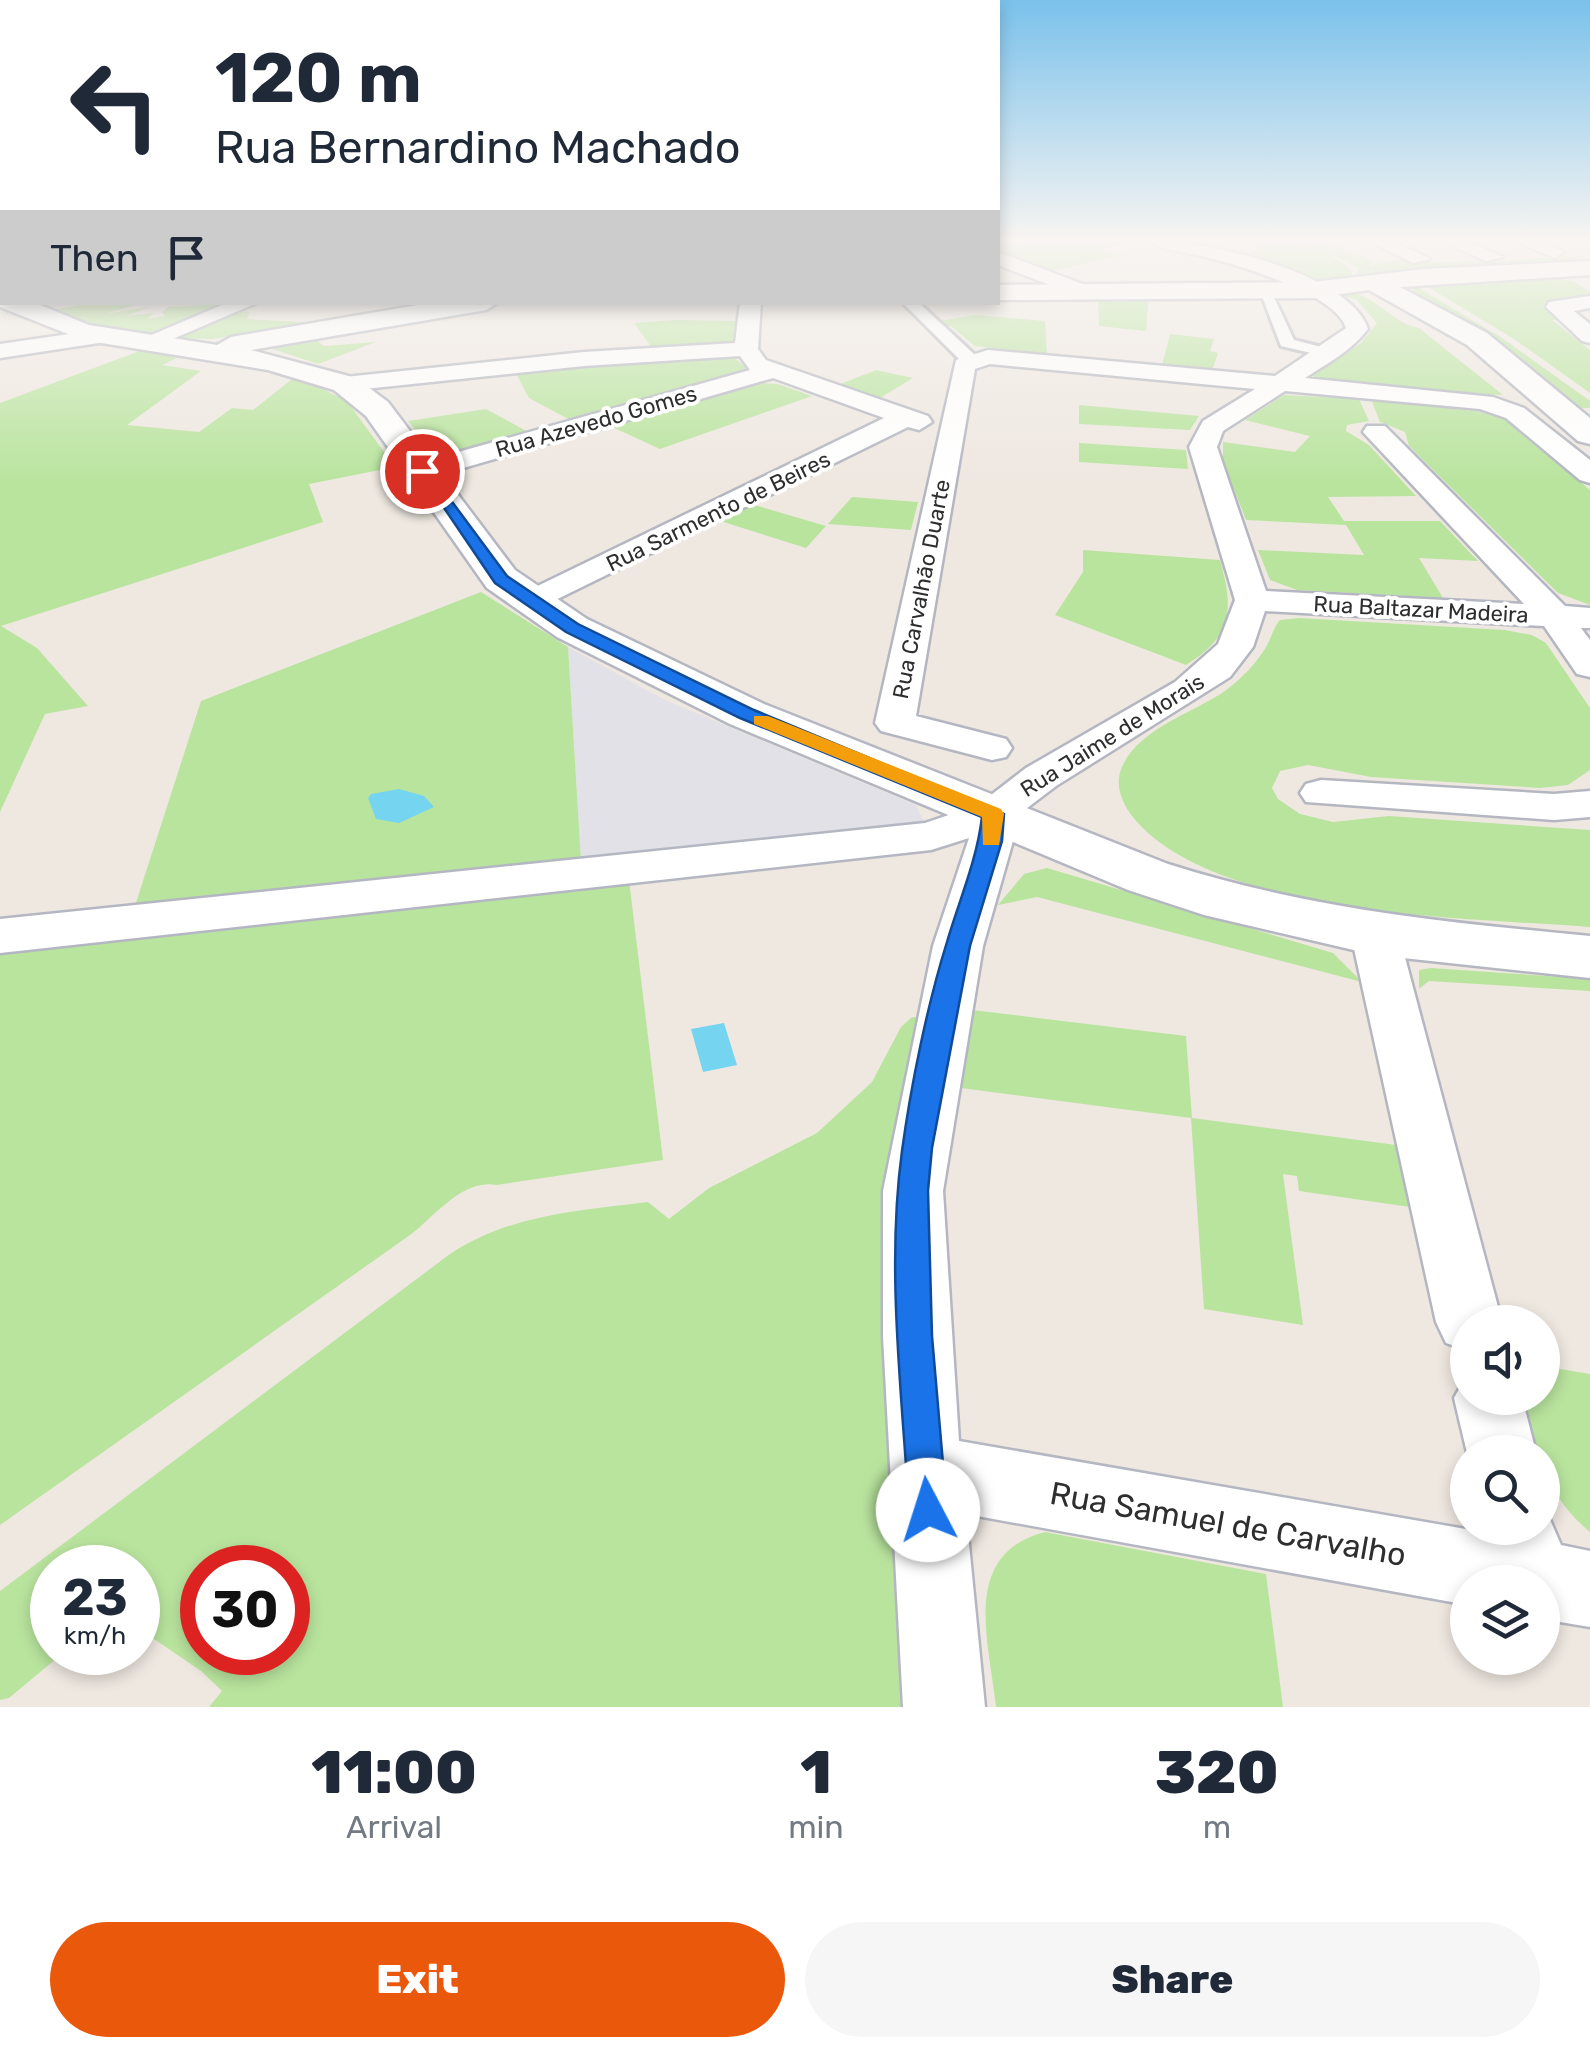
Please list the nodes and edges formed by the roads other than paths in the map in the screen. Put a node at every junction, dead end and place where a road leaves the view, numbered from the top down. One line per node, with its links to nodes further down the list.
1 (50, 321): 9 (main road)
2 (201, 321): 11 (street)
3 (363, 321): 14 (main road)
4 (749, 321): 12 (street)
5 (928, 321): 16 (street)
6 (1278, 321): 15 (street)
7 (1355, 321): 15 (street)
8 (1418, 321): 23 (main road)
9 (64, 327): 10 (main road); 13 (street)
10 (104, 336): 11 (main road); 13 (street)
11 (146, 342): 14 (main road)
12 (746, 349): 17 (street); 18 (street)
13 (6, 351)
14 (214, 352): 18 (main road)
15 (1327, 354): 19 (street)
16 (970, 360): 19 (street); 21 (street, Rua Carvalhão Duarte)
17 (769, 372): 20 (street); 24 (street, Rua Azevedo Gomes)
18 (345, 384): 24 (main road)
19 (1276, 386): 25 (street); 26 (street)
20 (904, 420): 21 (street); 27 (street, Rua Sarmento de Beires)
21 (952, 428): 31 (street, Rua Carvalhão Duarte)
22 (1376, 432): 28 (street)
23 (1588, 432)
24 (422, 471): 27 (main road)
25 (1590, 474)
26 (1252, 600): 28 (street, Rua Baltazar Madeira); 34 (street, Rua Jaime de Morais)
27 (531, 602): 34 (main road)
28 (1555, 616): 29 (street, Rua Baltazar Madeira); 30 (street)
29 (1590, 618)
30 (1590, 666)
31 (992, 748)
32 (1322, 793): 33 (street)
33 (1590, 804)
34 (994, 814): 35 (main road); 36 (street, Rua Jaime de Morais); 39 (street)
35 (1375, 935): 37 (main road); 38 (street)
36 (0, 936)
37 (1590, 957)
38 (1465, 1305)
39 (925, 1471): 40 (street, Rua Samuel de Carvalho); 41 (street)
40 (1547, 1565)
41 (944, 1707)

